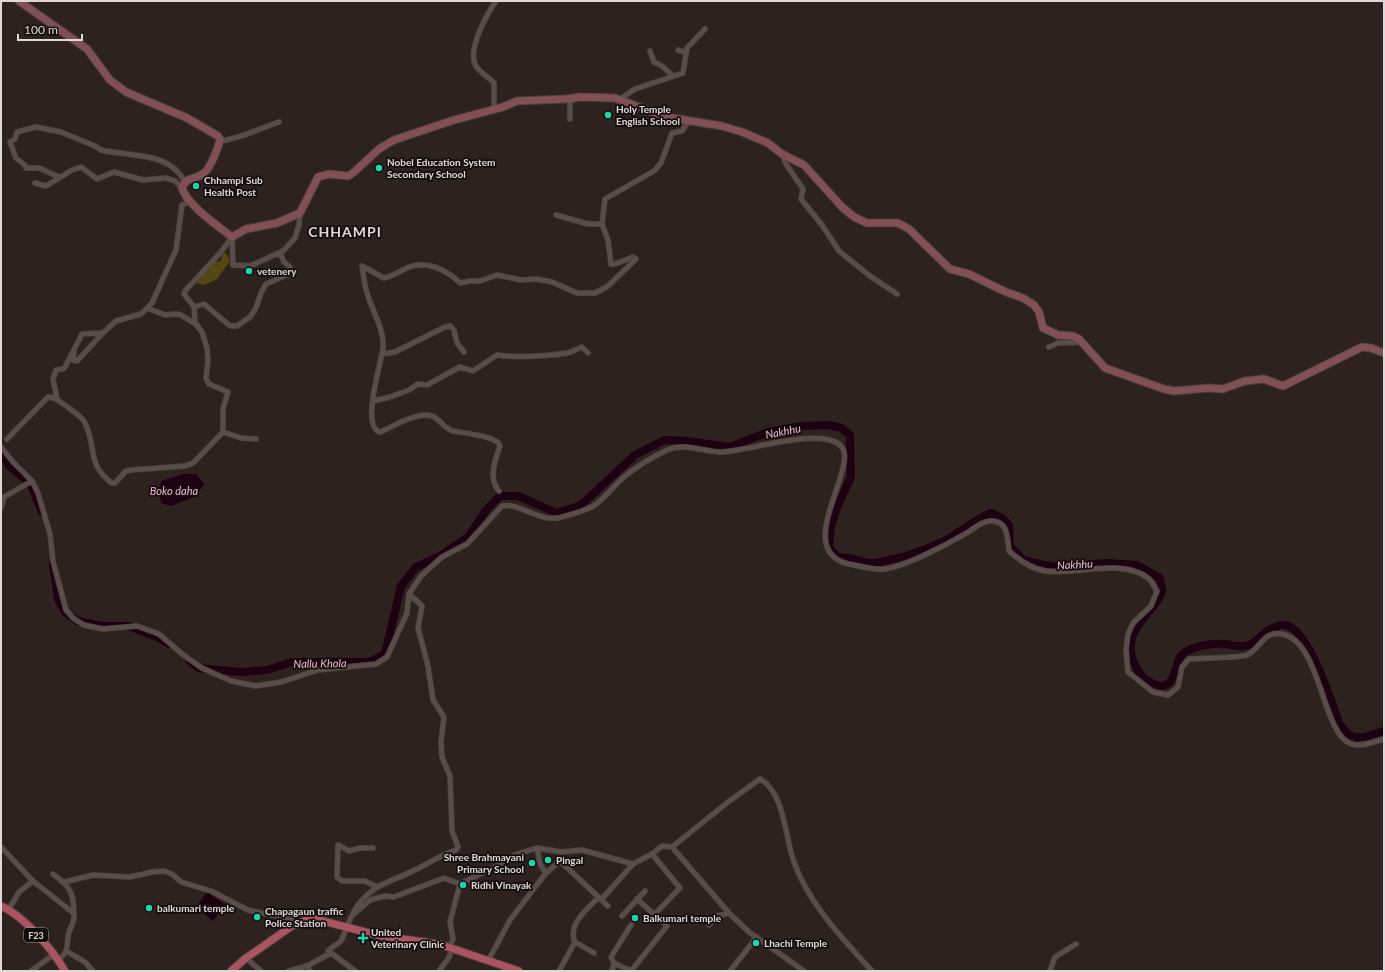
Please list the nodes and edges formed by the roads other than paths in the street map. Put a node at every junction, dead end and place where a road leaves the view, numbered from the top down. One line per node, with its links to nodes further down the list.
1 (19, 1): 14 (main road)
2 (496, 1): 10 (street)
3 (705, 29): 6 (street)
4 (678, 50): 6 (street)
5 (650, 51): 7 (street)
6 (686, 53): 7 (street)
7 (673, 76): 9 (street)
8 (580, 97): 9 (main road); 10 (main road); 11 (street)
9 (620, 99): 13 (main road)
10 (494, 109): 20 (main road)
11 (570, 120)
12 (279, 122): 14 (street)
13 (688, 122): 15 (main road); 22 (street)
14 (220, 141): 18 (main road)
15 (782, 154): 25 (street); 30 (main road)
16 (59, 177): 17 (street); 18 (street); 18 (street)
17 (35, 183)
18 (184, 185): 19 (main road)
19 (191, 201): 23 (main road); 27 (street)
20 (300, 213): 23 (main road); 24 (street)
21 (556, 215): 22 (street)
22 (602, 224): 36 (street)
23 (232, 238): 24 (street); 26 (street)
24 (276, 254): 26 (street)
25 (897, 294)
26 (194, 307): 28 (street)
27 (147, 308): 28 (street); 29 (street)
28 (197, 325): 39 (street)
29 (102, 334): 32 (street); 32 (street)
30 (1082, 342): 31 (street); 35 (main road)
31 (1049, 347)
32 (74, 352): 37 (street)
33 (464, 352): 36 (street)
34 (588, 353): 38 (street)
35 (1384, 353)
36 (382, 354): 38 (street)
37 (57, 400): 39 (street); 40 (street)
38 (373, 401): 44 (street)
39 (223, 432): 41 (street)
40 (7, 439)
41 (256, 439)
42 (1, 447): 43 (street)
43 (32, 481): 45 (street); 46 (street)
44 (499, 491)
45 (1, 508)
46 (409, 594): 47 (street); 59 (street)
47 (1384, 739)
48 (1, 847): 56 (street)
49 (672, 847): 52 (street); 67 (street); 101 (street)
50 (373, 848): 59 (street)
51 (537, 848): 53 (street); 54 (street); 58 (street)
52 (652, 854): 53 (street); 68 (street)
53 (633, 864): 61 (street)
54 (546, 873): 61 (street); 84 (street)
55 (53, 874): 57 (street)
56 (33, 881): 65 (street); 66 (street)
57 (65, 882): 66 (street); 71 (street)
58 (460, 884): 70 (street); 78 (street)
59 (377, 887): 70 (street)
60 (645, 891): 62 (street)
61 (599, 899): 64 (street); 76 (street)
62 (637, 899): 68 (street); 69 (street)
63 (1, 906): 65 (main road, F23)
64 (608, 906)
65 (9, 909): 82 (main road, F23)
66 (72, 912): 79 (street)
67 (730, 913): 73 (street); 75 (street)
68 (654, 915): 85 (street)
69 (622, 916)
70 (352, 917): 74 (street)
71 (296, 923): 74 (main road); 83 (main road)
72 (631, 925): 85 (street)
73 (709, 925)
74 (347, 928): 78 (main road); 80 (street)
75 (757, 937): 99 (street); 100 (street)
76 (575, 942): 81 (street); 97 (street)
77 (1076, 944): 102 (street)
78 (451, 947): 84 (main road); 95 (street)
79 (66, 951): 82 (street); 87 (street)
80 (331, 952): 86 (street); 94 (street)
81 (594, 953)
82 (55, 957): 88 (street); 89 (main road, F23)
83 (246, 958): 90 (main road); 91 (street)
84 (488, 961): 96 (main road)
85 (613, 962): 98 (street)
86 (307, 966): 92 (street); 93 (street)
87 (92, 970)
88 (31, 971)
89 (65, 971)
90 (231, 971)
91 (261, 971)
92 (289, 971)
93 (310, 971)
94 (355, 971)
95 (439, 971)
96 (519, 971)
97 (559, 971)
98 (612, 971)
99 (730, 971)
100 (804, 971)
101 (872, 971)
102 (1050, 971)

